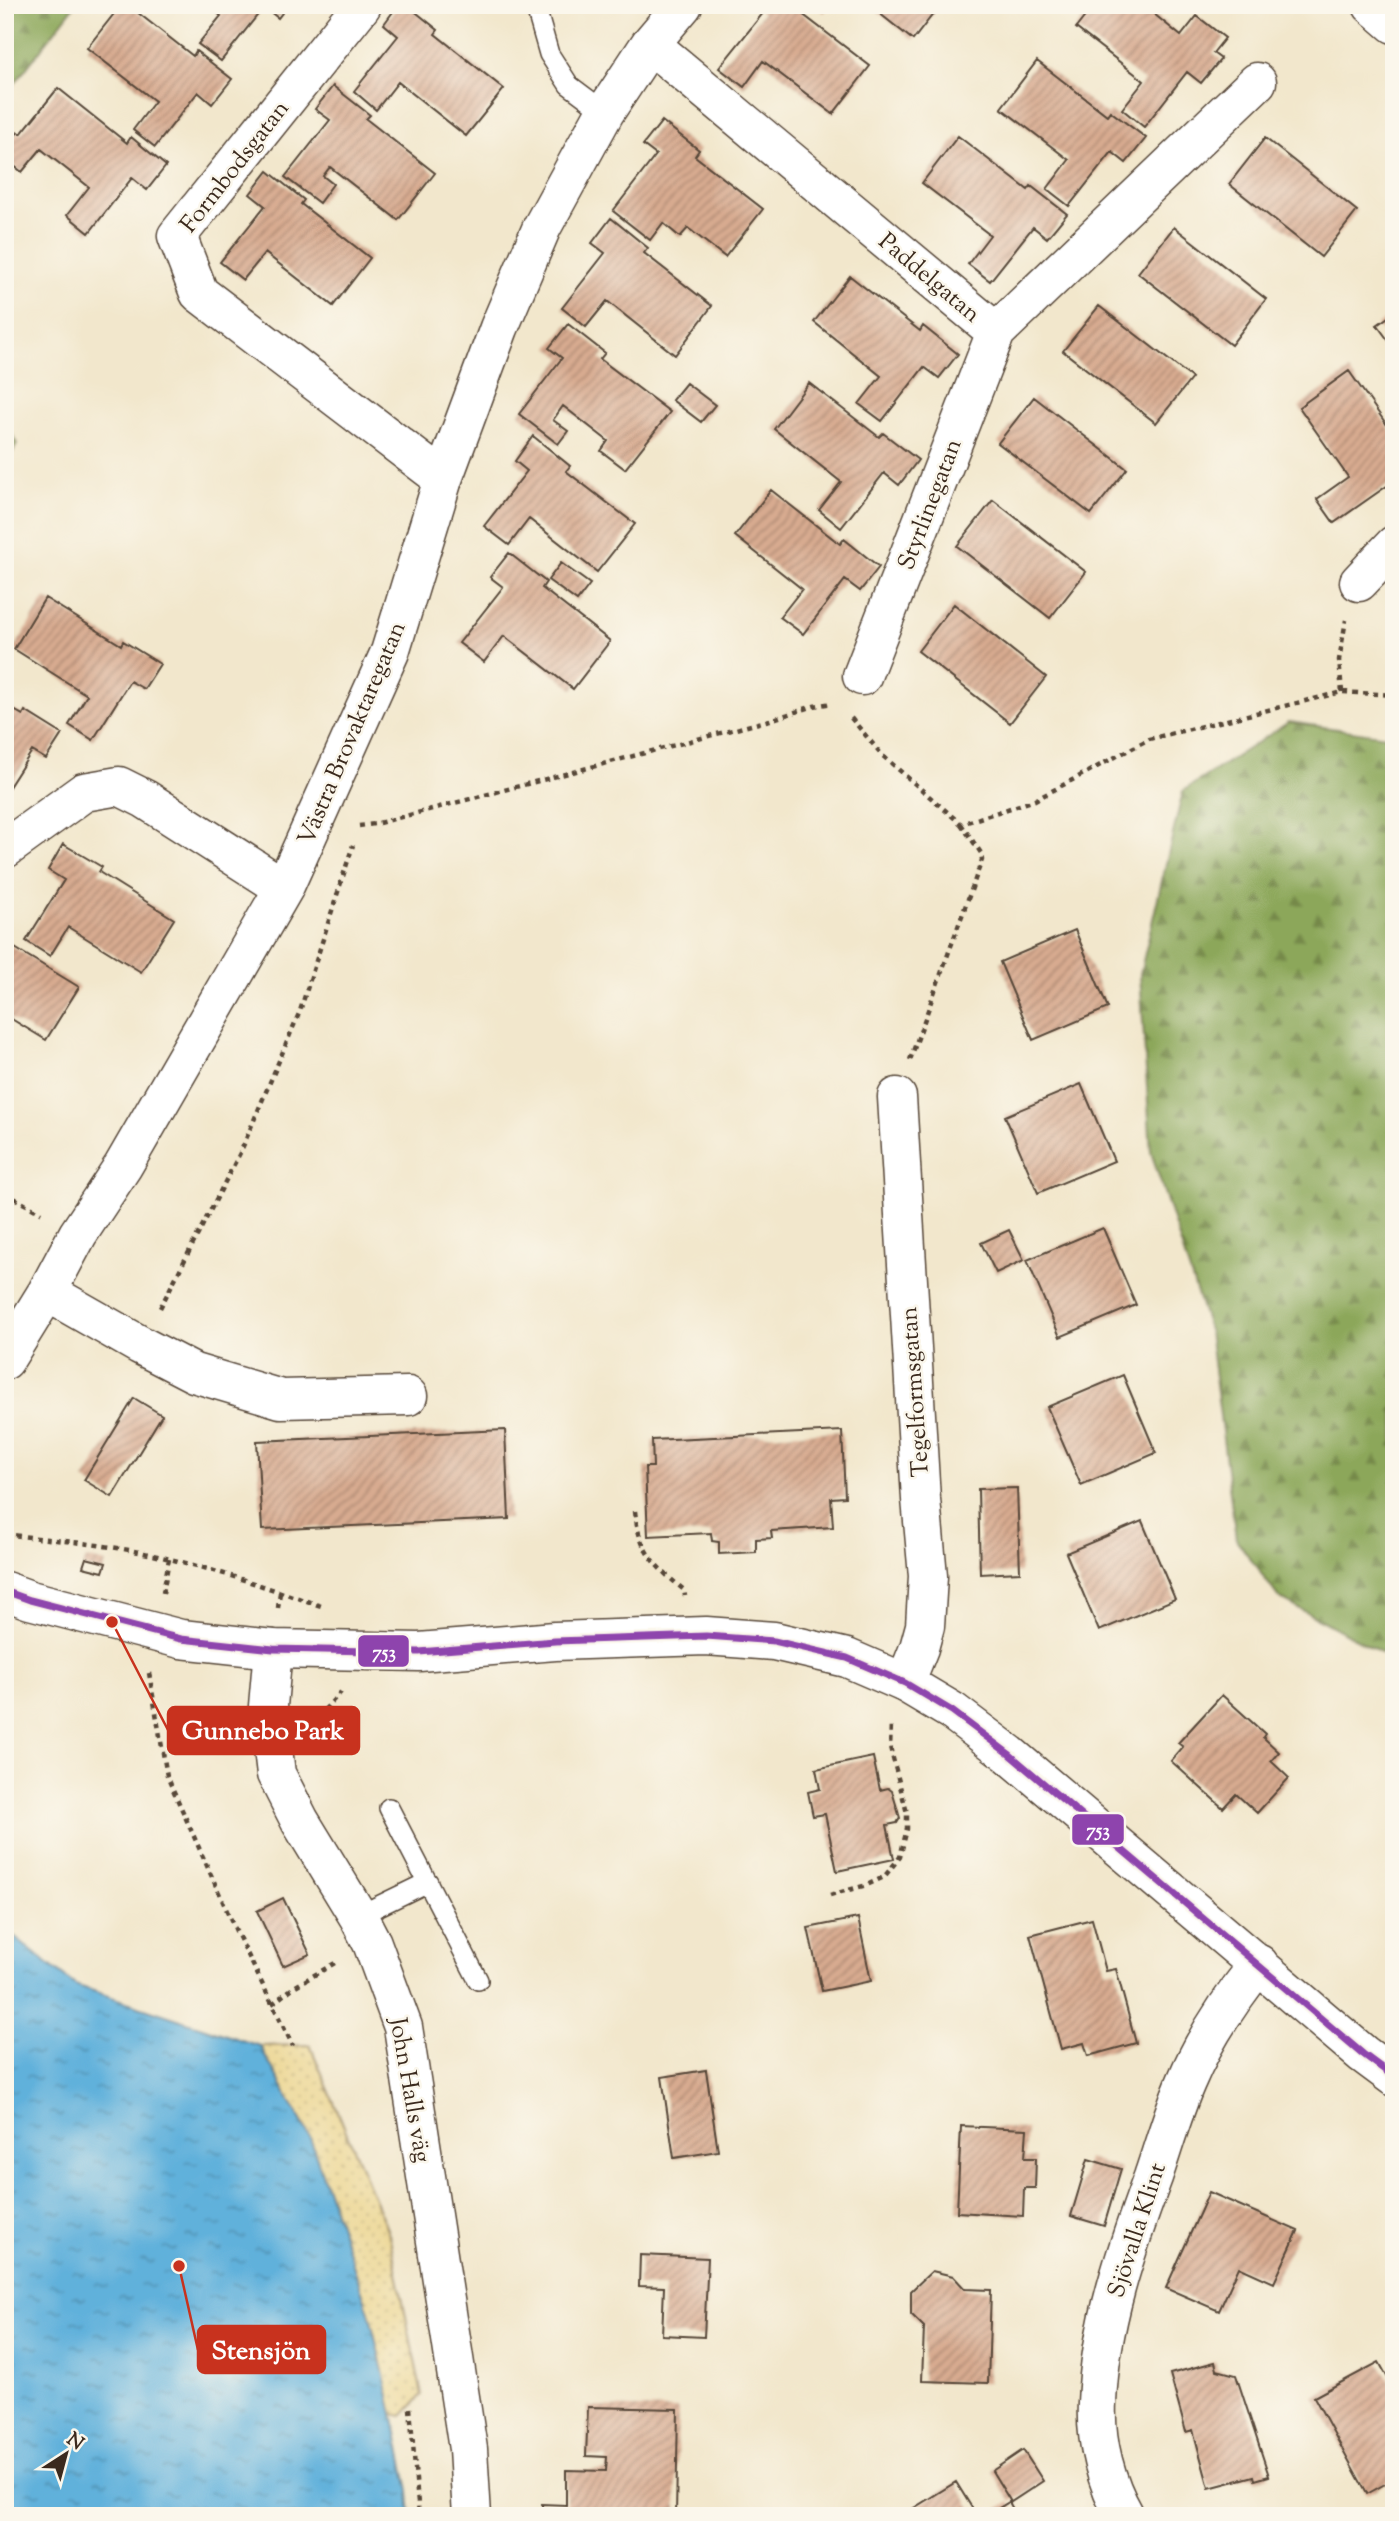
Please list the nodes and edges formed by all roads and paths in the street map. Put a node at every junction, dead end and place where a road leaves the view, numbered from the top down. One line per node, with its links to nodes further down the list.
1 (362, 5): 10 (street, Formbodsgatan)
2 (535, 5): 8 (lane)
3 (683, 5): 6 (street, Västra Brovaktaregatan)
4 (1372, 5): 5 (street)
5 (1394, 24)
6 (650, 44): 8 (street, Västra Brovaktaregatan); 9 (street, Paddelgatan)
7 (1257, 82): 9 (street, Paddelgatan)
8 (605, 112): 10 (street, Västra Brovaktaregatan)
9 (996, 332): 13 (street, Styrlinegatan)
10 (443, 479): 20 (street, Västra Brovaktaregatan)
11 (1394, 545): 12 (street)
12 (1359, 582): 14 (path)
13 (852, 689): 17 (path); 18 (path)
14 (1342, 692): 15 (path); 17 (path)
15 (1394, 695)
16 (362, 815): 18 (path)
17 (961, 824): 21 (path)
18 (359, 826): 23 (path)
19 (5, 849): 20 (street)
20 (284, 888): 22 (street, Västra Brovaktaregatan)
21 (897, 1097): 34 (street, Tegelformsgatan)
22 (47, 1292): 23 (street); 24 (street, Västra Brovaktaregatan)
23 (140, 1345): 25 (street)
24 (5, 1360)
25 (408, 1396)
26 (635, 1511): 30 (path)
27 (5, 1534): 28 (path)
28 (169, 1559): 31 (path); 32 (path)
29 (5, 1591): 32 (street)
30 (677, 1601)
31 (326, 1607)
32 (155, 1633): 33 (street); 43 (path)
33 (274, 1649): 34 (street); 39 (street, John Halls väg)
34 (905, 1683): 41 (street)
35 (892, 1718): 38 (path)
36 (389, 1808): 37 (lane)
37 (428, 1882): 39 (lane); 42 (lane)
38 (830, 1895)
39 (358, 1916): 48 (street, John Halls väg)
40 (346, 1956): 43 (path)
41 (1259, 1964): 45 (street); 49 (street, Sjövalla Klint)
42 (478, 1980)
43 (272, 2004): 44 (path)
44 (293, 2046)
45 (1394, 2077)
46 (410, 2408): 47 (path)
47 (419, 2516)
48 (471, 2516)
49 (1125, 2516)

